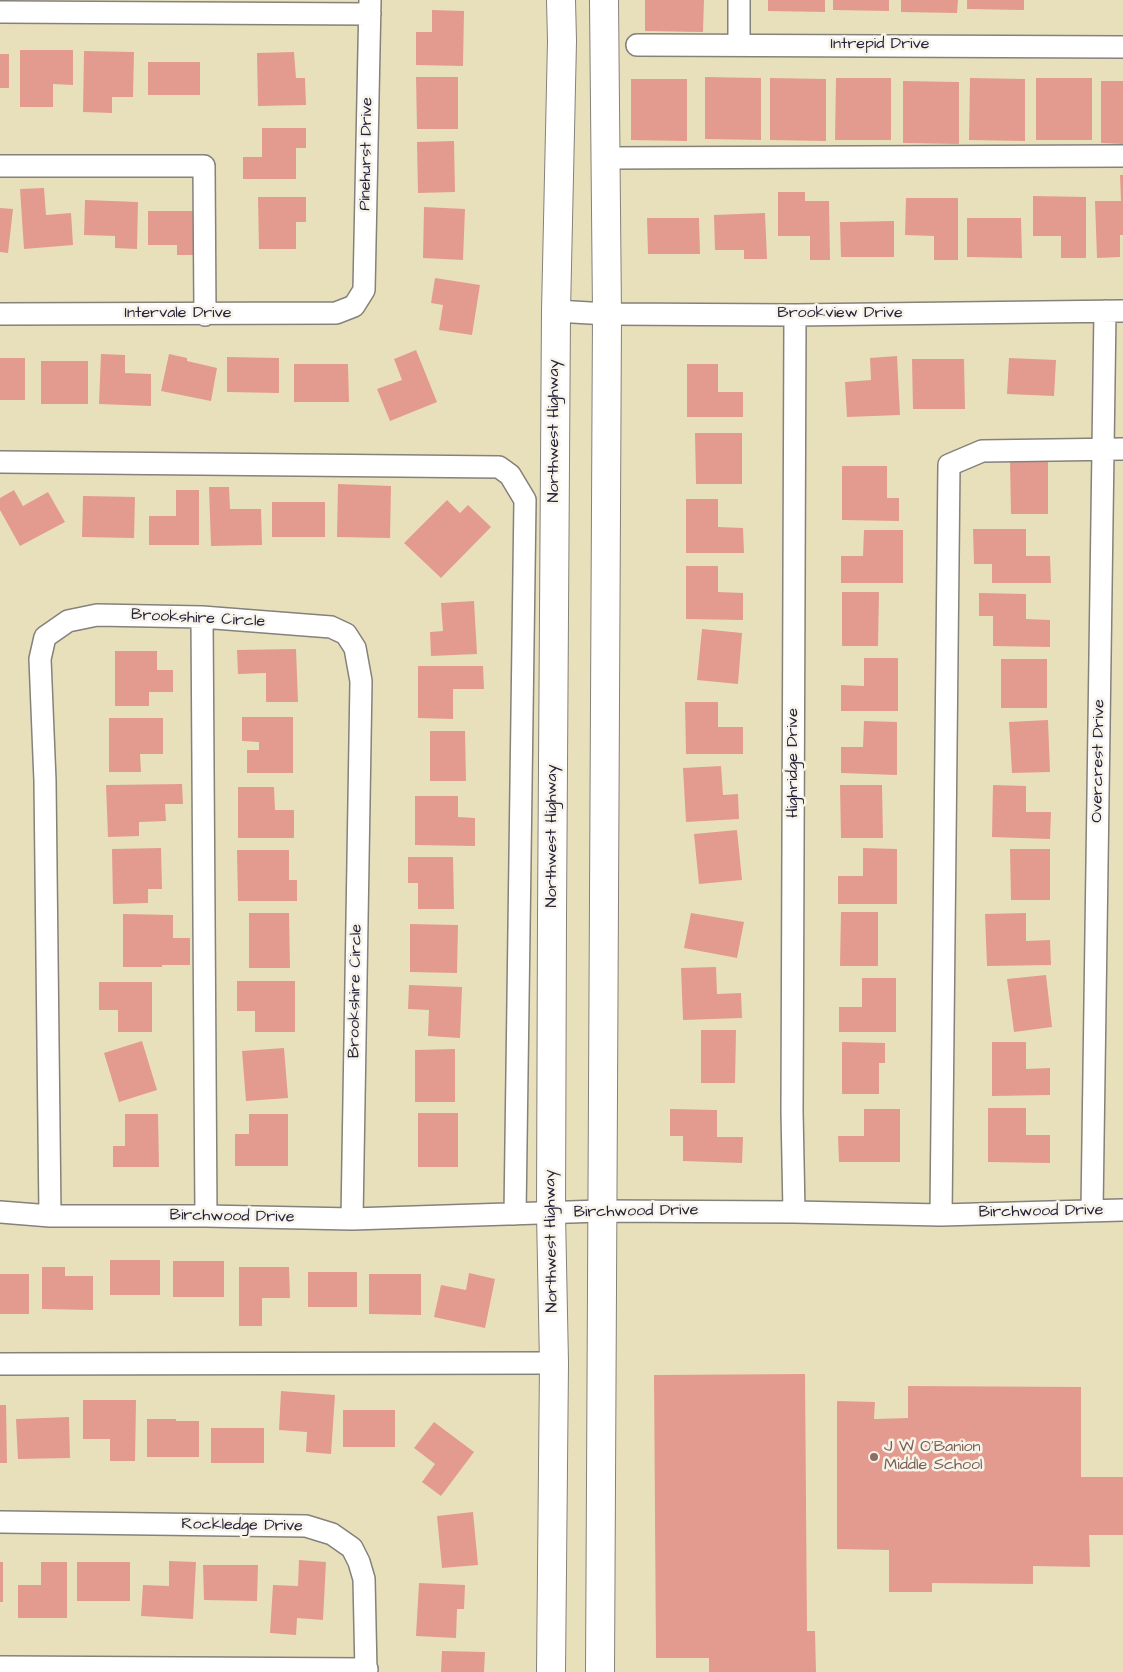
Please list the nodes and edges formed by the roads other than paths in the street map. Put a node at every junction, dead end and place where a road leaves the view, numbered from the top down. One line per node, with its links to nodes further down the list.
1 (561, 0): 13 (main road, Northwest Highway)
2 (604, 0): 10 (main road)
3 (739, 0): 7 (street)
4 (370, 7): 5 (street); 12 (street, Pinehurst Drive)
5 (0, 12)
6 (637, 45): 7 (street, Intrepid Drive)
7 (739, 45): 8 (street, Intrepid Drive)
8 (1123, 47)
9 (1123, 156): 10 (street)
10 (605, 158): 16 (main road)
11 (0, 166): 17 (street)
12 (354, 306): 17 (street, Intervale Drive)
13 (556, 311): 16 (street, Brookview Drive); 28 (main road, Northwest Highway)
14 (1114, 311): 18 (street, Brookview Drive); 19 (street, Overcrest Drive)
15 (0, 314): 17 (street, Intervale Drive)
16 (607, 314): 18 (street, Brookview Drive); 24 (main road)
17 (205, 315)
18 (795, 315): 26 (street, Highridge Drive)
19 (1114, 449): 22 (street, Overcrest Drive); 29 (street)
20 (0, 462): 27 (street)
21 (202, 617): 30 (street, Brookshire Circle); 31 (street); 32 (street, Brookshire Circle)
22 (1092, 1210): 23 (street, Birchwood Drive); 29 (street, Birchwood Drive)
23 (1123, 1210)
24 (601, 1211): 26 (street, Birchwood Drive); 28 (street, Birchwood Drive); 39 (main road)
25 (0, 1212): 30 (street, Birchwood Drive)
26 (794, 1212): 29 (street, Birchwood Drive)
27 (515, 1214): 28 (street, Birchwood Drive); 32 (street, Birchwood Drive)
28 (550, 1214): 33 (main road, Northwest Highway)
29 (941, 1214)
30 (50, 1216): 31 (street, Birchwood Drive)
31 (206, 1216): 32 (street, Birchwood Drive)
32 (352, 1219)
33 (554, 1363): 34 (street); 38 (main road, Northwest Highway)
34 (0, 1364)
35 (0, 1522): 37 (street, Rockledge Drive)
36 (0, 1667): 37 (street)
37 (366, 1670)
38 (551, 1672)
39 (600, 1672)

